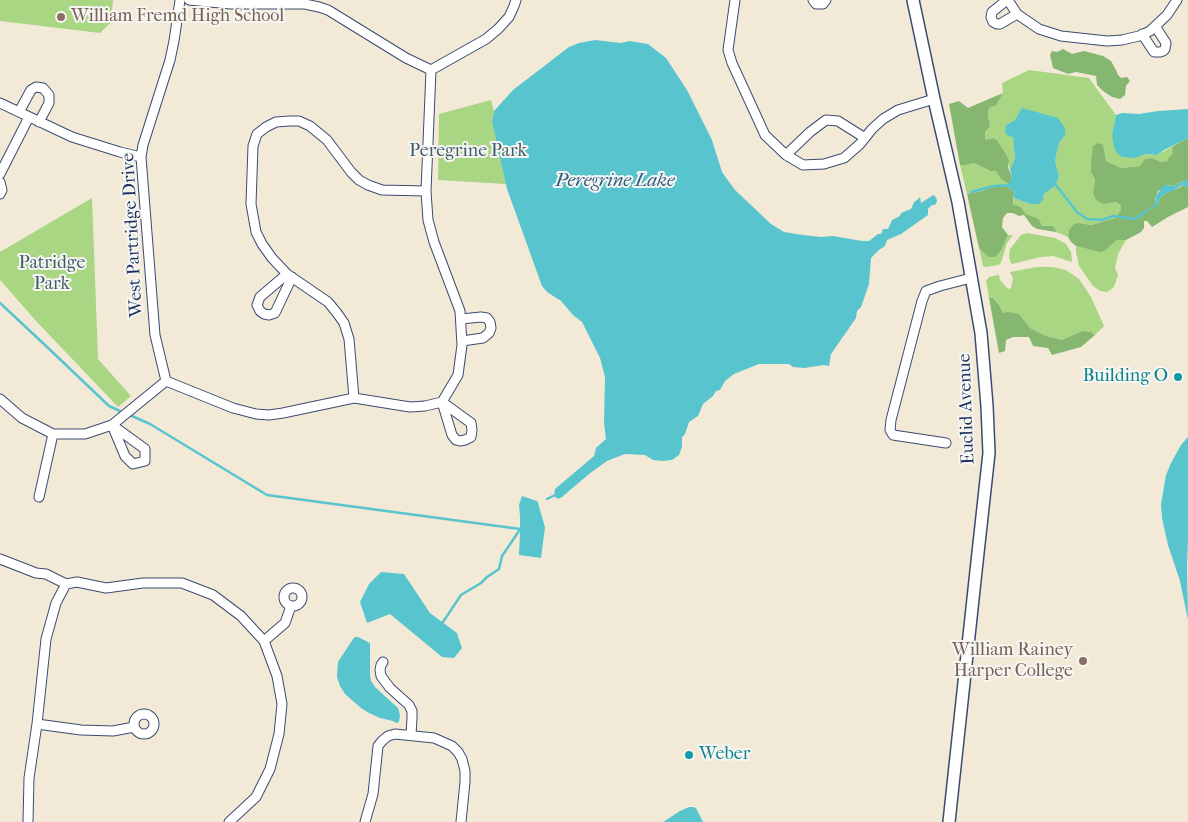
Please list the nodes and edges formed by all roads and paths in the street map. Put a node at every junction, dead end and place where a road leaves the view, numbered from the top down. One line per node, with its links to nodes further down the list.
1 (180, 0): 21 (street, West Partridge Drive)
2 (189, 0): 13 (street)
3 (516, 0): 13 (street)
4 (735, 0): 20 (street)
5 (813, 0): 6 (street)
6 (826, 0)
7 (912, 0): 14 (main road, Euclid Avenue)
8 (1008, 0): 10 (street); 10 (street)
9 (1177, 0): 11 (street)
10 (1017, 14): 12 (street)
11 (1155, 26): 12 (street); 12 (street)
12 (1142, 34)
13 (431, 70): 24 (street)
14 (934, 99): 19 (street); 26 (main road, Euclid Avenue)
15 (0, 103): 16 (street)
16 (19, 112): 17 (street); 18 (street)
17 (29, 117): 18 (street); 22 (street)
18 (38, 122): 21 (street)
19 (865, 138): 20 (street); 20 (street)
20 (786, 155)
21 (141, 157): 29 (street, West Partridge Drive)
22 (0, 174)
23 (0, 182): 25 (street)
24 (426, 191): 27 (street); 30 (street)
25 (0, 194)
26 (972, 278): 34 (street); 48 (main road, Euclid Avenue)
27 (461, 319): 28 (street); 28 (street)
28 (462, 341): 30 (street)
29 (166, 381): 30 (street); 32 (street)
30 (354, 398)
31 (0, 400): 33 (street)
32 (112, 425): 32 (street); 33 (street)
33 (54, 434): 35 (street)
34 (946, 443)
35 (40, 497)
36 (0, 559): 37 (street)
37 (66, 584): 39 (street); 41 (street)
38 (291, 606): 39 (street)
39 (264, 641): 45 (street)
40 (384, 662): 43 (street)
41 (37, 724): 42 (street); 44 (street)
42 (134, 727)
43 (411, 735): 46 (street); 47 (street)
44 (28, 822)
45 (229, 822)
46 (365, 822)
47 (461, 822)
48 (949, 822)

